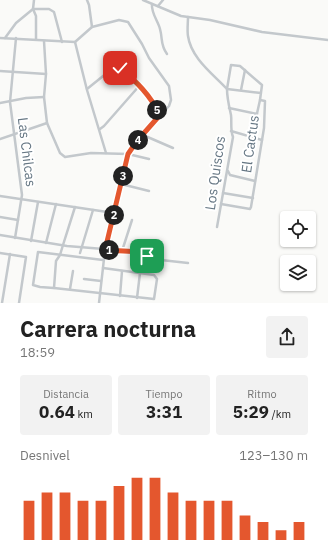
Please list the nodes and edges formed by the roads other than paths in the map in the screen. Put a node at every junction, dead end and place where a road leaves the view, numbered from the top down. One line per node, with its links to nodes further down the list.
1 (34, 0): 7 (street)
2 (87, 0): 9 (street)
3 (143, 0): 5 (street)
4 (162, 0): 6 (street)
5 (152, 4): 6 (street); 18 (street)
6 (158, 6): 8 (street)
7 (33, 9): 11 (street); 13 (street); 16 (street)
8 (188, 16): 14 (street); 24 (street)
9 (92, 27): 17 (street); 34 (street)
10 (0, 38): 11 (street)
11 (4, 38): 12 (street)
12 (16, 38): 13 (street); 21 (street, Las Chilcas)
13 (36, 39): 15 (street)
14 (328, 40)
15 (44, 41): 16 (street); 22 (street)
16 (62, 42): 17 (street)
17 (75, 42): 25 (street)
18 (167, 54)
19 (245, 70): 24 (street, Los Quiscos); 26 (street); 27 (street)
20 (0, 71): 21 (street)
21 (14, 72): 22 (street); 30 (street, Las Chilcas)
22 (46, 74): 28 (street)
23 (140, 85): 25 (street); 34 (street); 36 (street)
24 (227, 89): 26 (street); 32 (street, Los Quiscos)
25 (87, 90): 36 (street)
26 (240, 90): 27 (street)
27 (261, 94): 29 (street, El Cactus)
28 (44, 97): 30 (street); 35 (street)
29 (260, 100): 33 (street); 42 (street, El Cactus)
30 (10, 102): 31 (street); 38 (street, Las Chilcas)
31 (0, 103)
32 (229, 108): 33 (street); 37 (street, Los Quiscos)
33 (258, 114): 40 (street)
34 (160, 115): 39 (street)
35 (46, 123): 38 (street); 45 (street)
36 (100, 129): 45 (street)
37 (231, 131): 40 (street); 48 (street, Los Quiscos)
38 (14, 134): 41 (street); 55 (street, Las Chilcas)
39 (143, 134): 44 (street); 46 (street)
40 (252, 137): 42 (street); 43 (street)
41 (0, 139)
42 (262, 140): 49 (street, El Cactus)
43 (250, 145)
44 (173, 148)
45 (106, 153): 46 (street)
46 (128, 154): 47 (street); 50 (street)
47 (149, 159)
48 (228, 170): 49 (street); 52 (street, Los Quiscos)
49 (255, 181): 54 (street, El Cactus)
50 (121, 184): 51 (street); 61 (street)
51 (149, 192)
52 (223, 193): 54 (street); 58 (street, Los Quiscos)
53 (0, 196): 55 (street)
54 (253, 198): 58 (street, El Cactus)
55 (22, 199): 56 (street); 63 (street, Las Chilcas)
56 (38, 202): 57 (street); 68 (street)
57 (56, 204): 59 (street); 69 (street)
58 (221, 204): 65 (street, Los Quiscos)
59 (75, 207): 60 (street); 70 (street)
60 (93, 210): 61 (street); 71 (street)
61 (114, 213): 72 (street)
62 (0, 217): 63 (street)
63 (18, 220): 67 (street, Las Chilcas)
64 (132, 220): 73 (street)
65 (217, 227)
66 (0, 235): 67 (street)
67 (15, 238): 68 (street)
68 (31, 241): 69 (street)
69 (46, 243): 70 (street)
70 (64, 245): 71 (street); 77 (street)
71 (81, 247): 72 (street); 75 (street)
72 (105, 250): 73 (street); 78 (street)
73 (122, 251): 79 (street)
74 (0, 253): 76 (street)
75 (80, 253)
76 (10, 254): 91 (street); 92 (street)
77 (60, 255): 78 (street); 86 (street); 86 (street)
78 (103, 260): 80 (street)
79 (188, 263)
80 (103, 268): 82 (street); 85 (street)
81 (73, 271): 87 (street)
82 (122, 271): 83 (street); 89 (street)
83 (140, 273): 90 (street); 90 (street)
84 (84, 279): 85 (street)
85 (101, 281): 88 (street)
86 (54, 288): 87 (street)
87 (70, 289): 88 (street)
88 (100, 294): 89 (street); 93 (street)
89 (120, 296): 90 (street)
90 (137, 298)
91 (1, 303)
92 (19, 303)
93 (99, 303)

